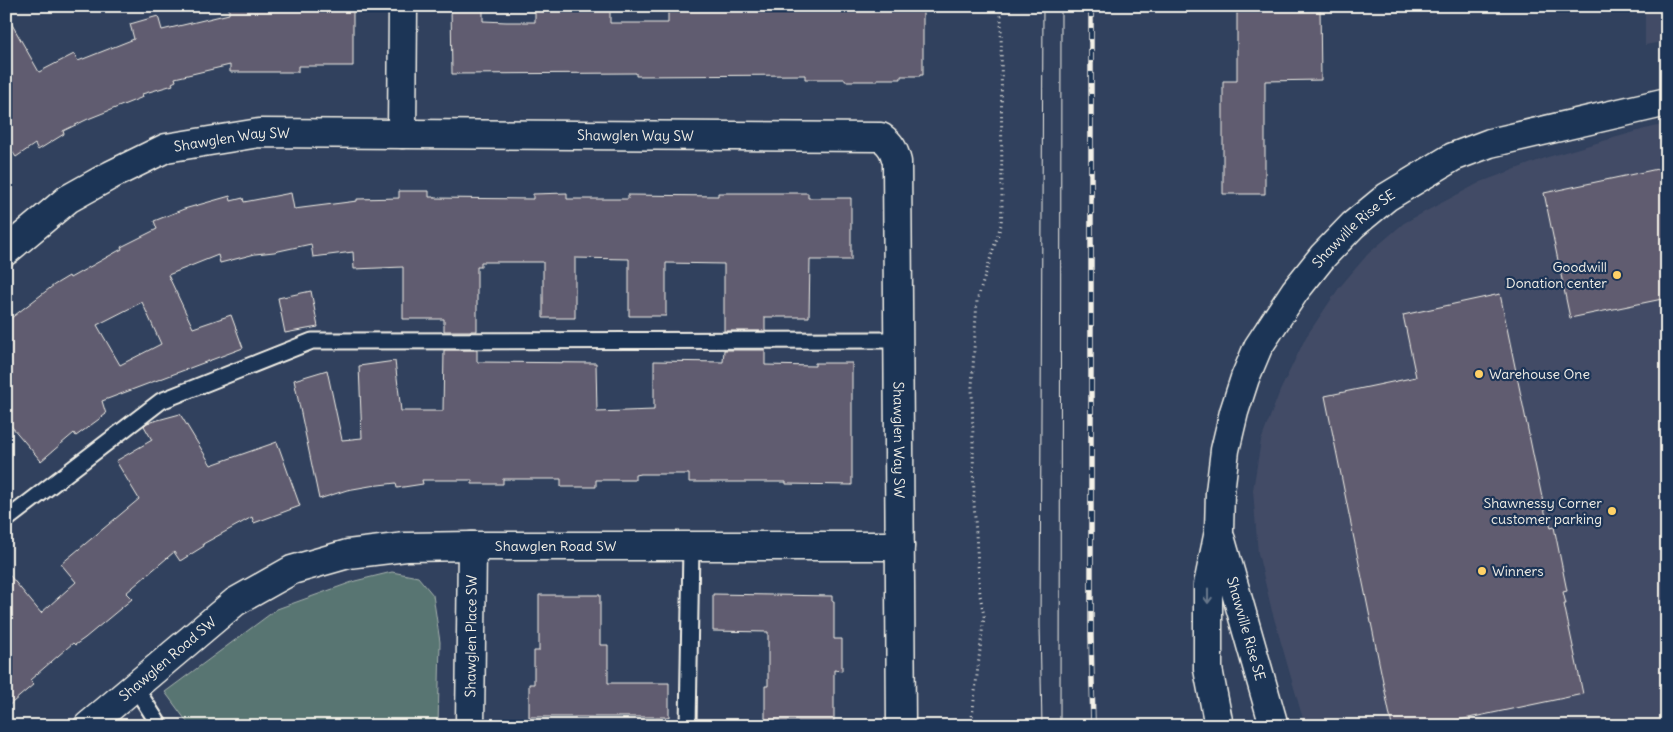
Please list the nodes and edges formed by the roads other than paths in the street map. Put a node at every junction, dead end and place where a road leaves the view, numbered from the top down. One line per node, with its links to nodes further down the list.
1 (403, 6): 3 (street)
2 (1667, 102): 7 (street, Shawville Rise SE)
3 (402, 134): 4 (street, Shawglen Way SW); 5 (street, Shawglen Way SW)
4 (6, 251)
5 (898, 340): 6 (lane); 9 (street, Shawglen Way SW)
6 (6, 520)
7 (1219, 531): 17 (street, Shawville Rise SE, one-way to 17); 18 (street, Shawville Rise SE)
8 (472, 546): 10 (street, Shawglen Road SW); 11 (street, Shawglen Road SW); 14 (street, Shawglen Place SW)
9 (900, 546): 10 (street, Shawglen Road SW); 16 (street)
10 (691, 547): 15 (lane)
11 (135, 687): 12 (street, Shawglen Road SW); 13 (lane)
12 (88, 726)
13 (160, 726)
14 (470, 726)
15 (688, 726)
16 (901, 726)
17 (1219, 726)
18 (1274, 726)

